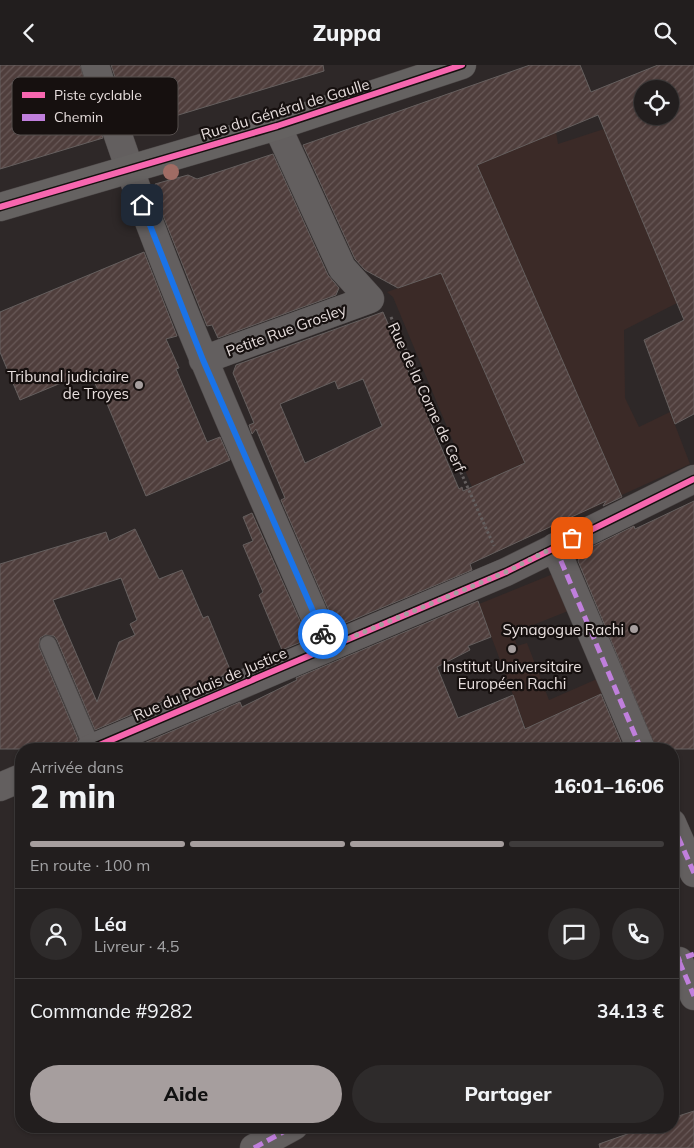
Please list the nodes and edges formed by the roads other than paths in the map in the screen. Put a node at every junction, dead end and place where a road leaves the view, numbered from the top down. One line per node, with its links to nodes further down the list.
1 (95, 65): 3 (street)
2 (462, 65): 4 (street, Rue du Général de Gaulle)
3 (99, 77)
4 (277, 126): 6 (street, Rue du Général de Gaulle); 8 (street, Petite Rue Grosley)
5 (118, 135): 6 (street)
6 (129, 169): 7 (street, Rue du Général de Gaulle); 8 (street)
7 (0, 207)
8 (203, 360): 12 (street)
9 (694, 479): 10 (street, Rue du Palais de Justice)
10 (555, 547): 12 (street, Rue du Palais de Justice); 15 (street)
11 (48, 644): 13 (lane)
12 (328, 647): 14 (street, Rue du Palais de Justice)
13 (89, 743)
14 (103, 743)
15 (638, 743)
16 (15, 781): 17 (street)
17 (0, 787)
18 (679, 839): 19 (street)
19 (694, 873)
20 (682, 959): 21 (street)
21 (694, 996)
22 (281, 1133): 23 (street)
23 (254, 1148)

